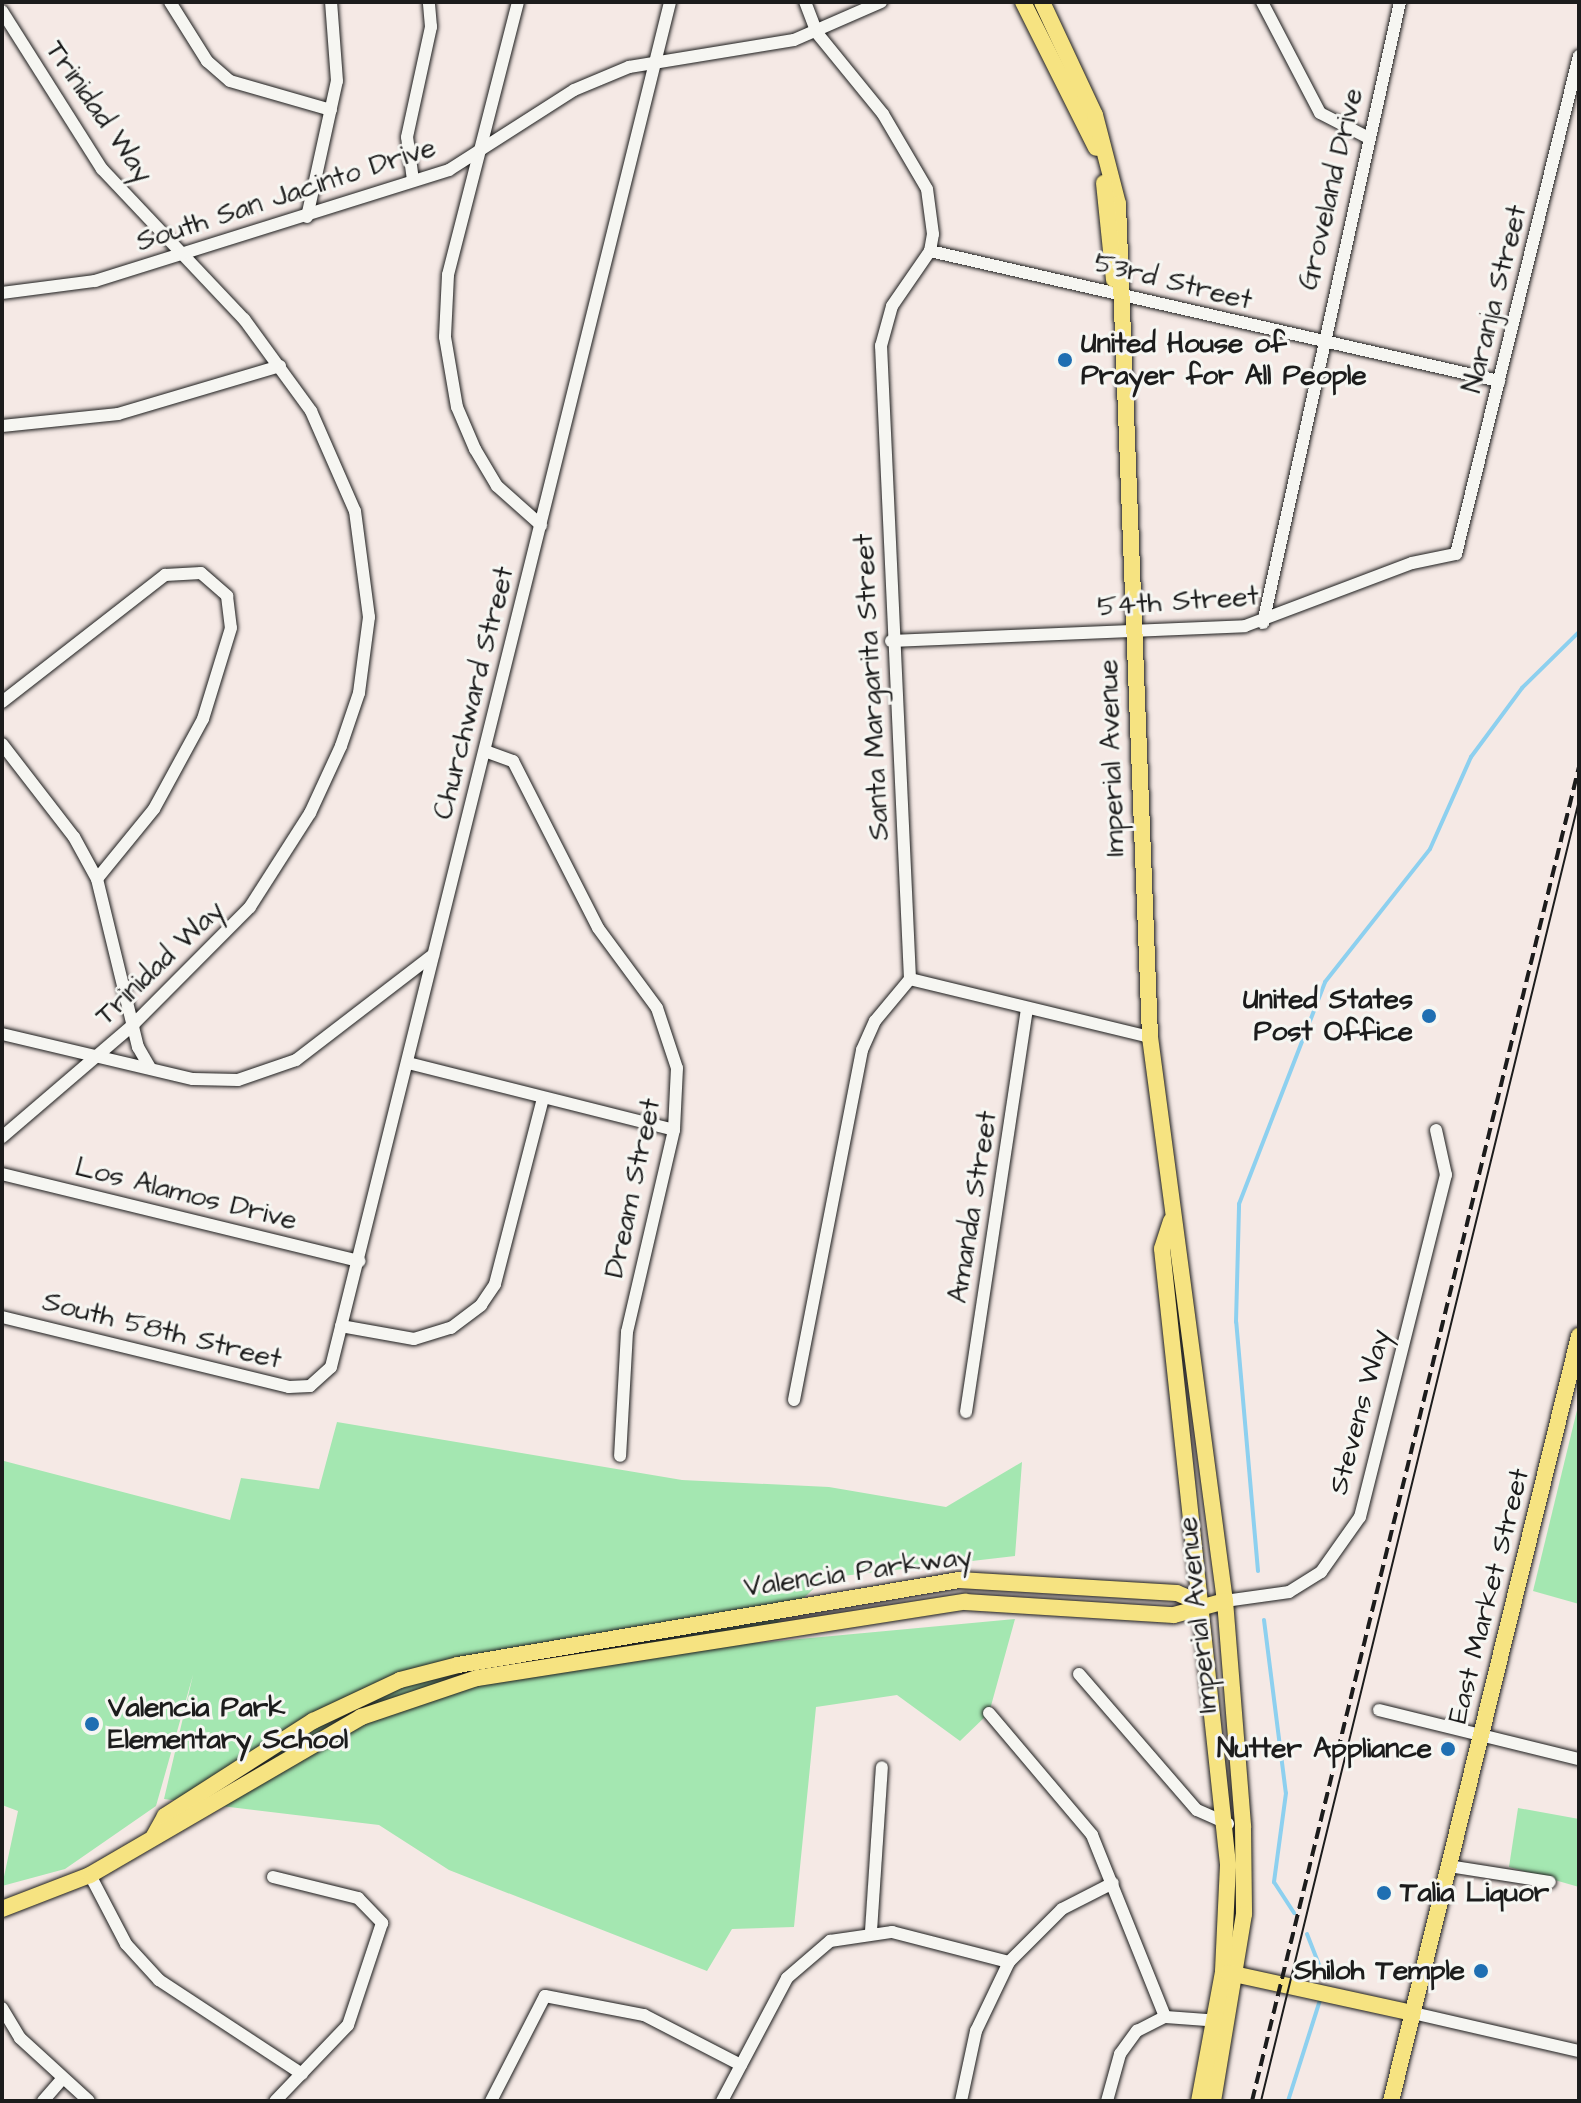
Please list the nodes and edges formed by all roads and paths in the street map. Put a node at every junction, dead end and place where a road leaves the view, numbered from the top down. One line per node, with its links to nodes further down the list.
1 (170, 2): 16 (street)
2 (331, 2): 16 (street)
3 (429, 2): 19 (street)
4 (518, 2): 18 (street)
5 (670, 2): 15 (street, Churchward Street)
6 (805, 2): 13 (street)
7 (881, 2): 13 (street, South San Jacinto Drive)
8 (1023, 2): 23 (main road, Imperial Avenue)
9 (1042, 2): 23 (main road, Imperial Avenue)
10 (1262, 2): 17 (street)
11 (1400, 2): 17 (street, Groveland Drive)
12 (2, 11): 22 (street, Trinidad Way)
13 (817, 33): 15 (street, South San Jacinto Drive); 21 (street)
14 (1579, 56): 27 (street, Naranja Street)
15 (655, 65): 18 (street, South San Jacinto Drive); 29 (street, Churchward Street)
16 (331, 110): 20 (street)
17 (1367, 137): 25 (street, Groveland Drive)
18 (486, 148): 19 (street, South San Jacinto Drive); 29 (street)
19 (413, 180): 20 (street, South San Jacinto Drive)
20 (307, 217): 22 (street, South San Jacinto Drive)
21 (930, 251): 23 (street, 53rd Street); 33 (street, Santa Margarita Street)
22 (180, 253): 24 (street, South San Jacinto Drive); 26 (street, Trinidad Way)
23 (1117, 292): 25 (street, 53rd Street); 32 (main road, Imperial Avenue)
24 (2, 293)
25 (1322, 343): 27 (street, 53rd Street); 31 (street, Groveland Drive)
26 (280, 366): 28 (street); 41 (street, Trinidad Way)
27 (1499, 381): 30 (street, Naranja Street)
28 (2, 426)
29 (541, 525): 36 (street, Churchward Street)
30 (1456, 554): 31 (street, 54th Street)
31 (1263, 623): 32 (street, 54th Street)
32 (1133, 631): 33 (street, 54th Street); 43 (main road, Imperial Avenue)
33 (891, 641): 39 (street, Santa Margarita Street)
34 (2, 702): 37 (street)
35 (2, 744): 37 (street)
36 (485, 751): 38 (street, Churchward Street); 48 (street, Dream Street)
37 (97, 879): 41 (street)
38 (433, 955): 45 (street, Churchward Street); 46 (street)
39 (910, 979): 40 (street); 58 (street)
40 (1027, 1010): 43 (street); 59 (street, Amanda Street)
41 (134, 1024): 44 (street, Trinidad Way); 46 (street)
42 (2, 1034): 44 (street)
43 (1150, 1037): 52 (main road, Imperial Avenue)
44 (96, 1057): 46 (street); 50 (street, Trinidad Way)
45 (408, 1063): 47 (street); 53 (street, Churchward Street)
46 (150, 1068)
47 (543, 1099): 48 (street); 55 (street)
48 (674, 1130): 60 (street, Dream Street)
49 (1436, 1130): 61 (street, Stevens Way)
50 (2, 1137)
51 (2, 1174): 53 (street, Los Alamos Drive)
52 (1171, 1221): 61 (main road, Imperial Avenue); 62 (main road, Imperial Avenue)
53 (360, 1261): 55 (street, Churchward Street)
54 (2, 1317): 57 (street, South 58th Street)
55 (341, 1326): 57 (street, Churchward Street)
56 (1579, 1336): 66 (main road, East Market Street)
57 (310, 1386)
58 (794, 1400)
59 (966, 1412)
60 (620, 1456)
61 (1225, 1601): 62 (main road, Stevens Way); 70 (main road, Imperial Avenue)
62 (1200, 1603): 69 (main road, Imperial Avenue); 71 (main road, Valencia Parkway); 71 (main road, Valencia Parkway)
63 (1079, 1674): 69 (street)
64 (1379, 1710): 66 (street)
65 (989, 1713): 76 (street)
66 (1482, 1736): 67 (street); 72 (main road, East Market Street)
67 (1579, 1759)
68 (882, 1767): 78 (street)
69 (1226, 1823): 70 (street); 80 (main road, Imperial Avenue)
70 (1243, 1827): 80 (main road, Imperial Avenue)
71 (154, 1836): 73 (main road, Valencia Parkway)
72 (1449, 1866): 75 (street); 82 (main road, East Market Street)
73 (90, 1875): 77 (main road, Valencia Parkway); 87 (street)
74 (273, 1877): 87 (street)
75 (1550, 1882)
76 (1113, 1883): 79 (street); 83 (street)
77 (2, 1909)
78 (871, 1931): 79 (street); 86 (street)
79 (1009, 1962): 94 (street)
80 (1230, 1973): 82 (main road); 84 (main road, Imperial Avenue)
81 (3, 2012): 88 (street)
82 (1413, 2013): 85 (street); 98 (main road, East Market Street)
83 (1165, 2017): 84 (street); 95 (street)
84 (1222, 2022): 96 (main road, Imperial Avenue); 97 (main road, Imperial Avenue)
85 (1579, 2051)
86 (741, 2065): 92 (street); 93 (street)
87 (302, 2074): 91 (street)
88 (63, 2078): 89 (street); 90 (street)
89 (43, 2101)
90 (89, 2101)
91 (275, 2101)
92 (491, 2101)
93 (722, 2101)
94 (961, 2101)
95 (1107, 2101)
96 (1199, 2101)
97 (1213, 2101)
98 (1391, 2101)

